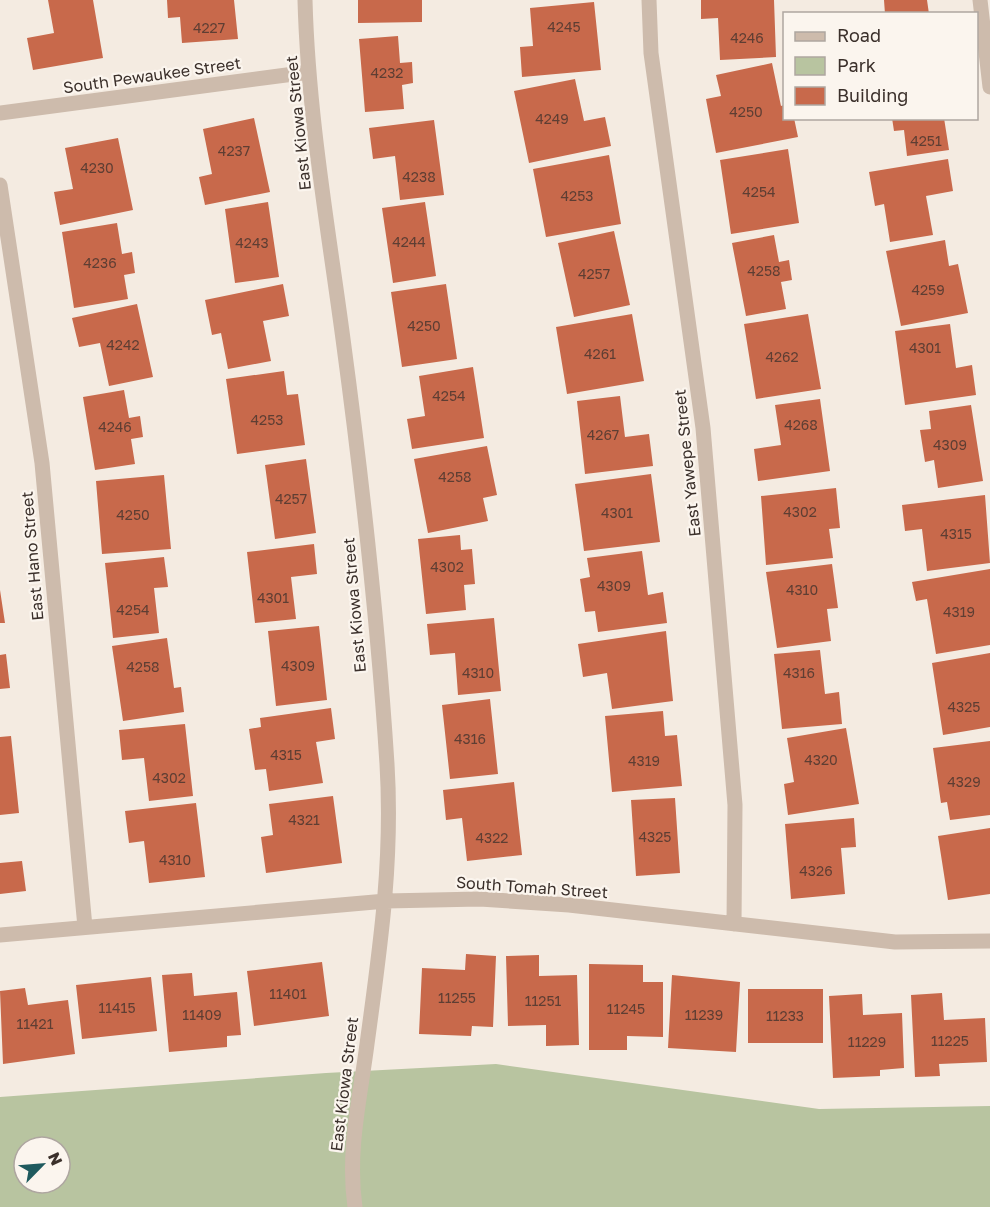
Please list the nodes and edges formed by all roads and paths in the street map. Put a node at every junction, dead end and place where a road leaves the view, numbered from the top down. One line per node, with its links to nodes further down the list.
1 (305, 0): 4 (street, East Kiowa Street)
2 (649, 0): 9 (street, East Yawepe Street)
3 (980, 0): 5 (street)
4 (309, 72): 6 (street, South Pewaukee Street); 8 (street, East Kiowa Street)
5 (990, 87)
6 (0, 113)
7 (0, 184): 10 (street, East Hano Street)
8 (386, 901): 9 (street, South Tomah Street); 10 (street, South Tomah Street); 13 (street, East Kiowa Street)
9 (734, 924): 12 (street, South Tomah Street)
10 (85, 927): 11 (street, South Tomah Street)
11 (0, 935)
12 (990, 941)
13 (355, 1207)

